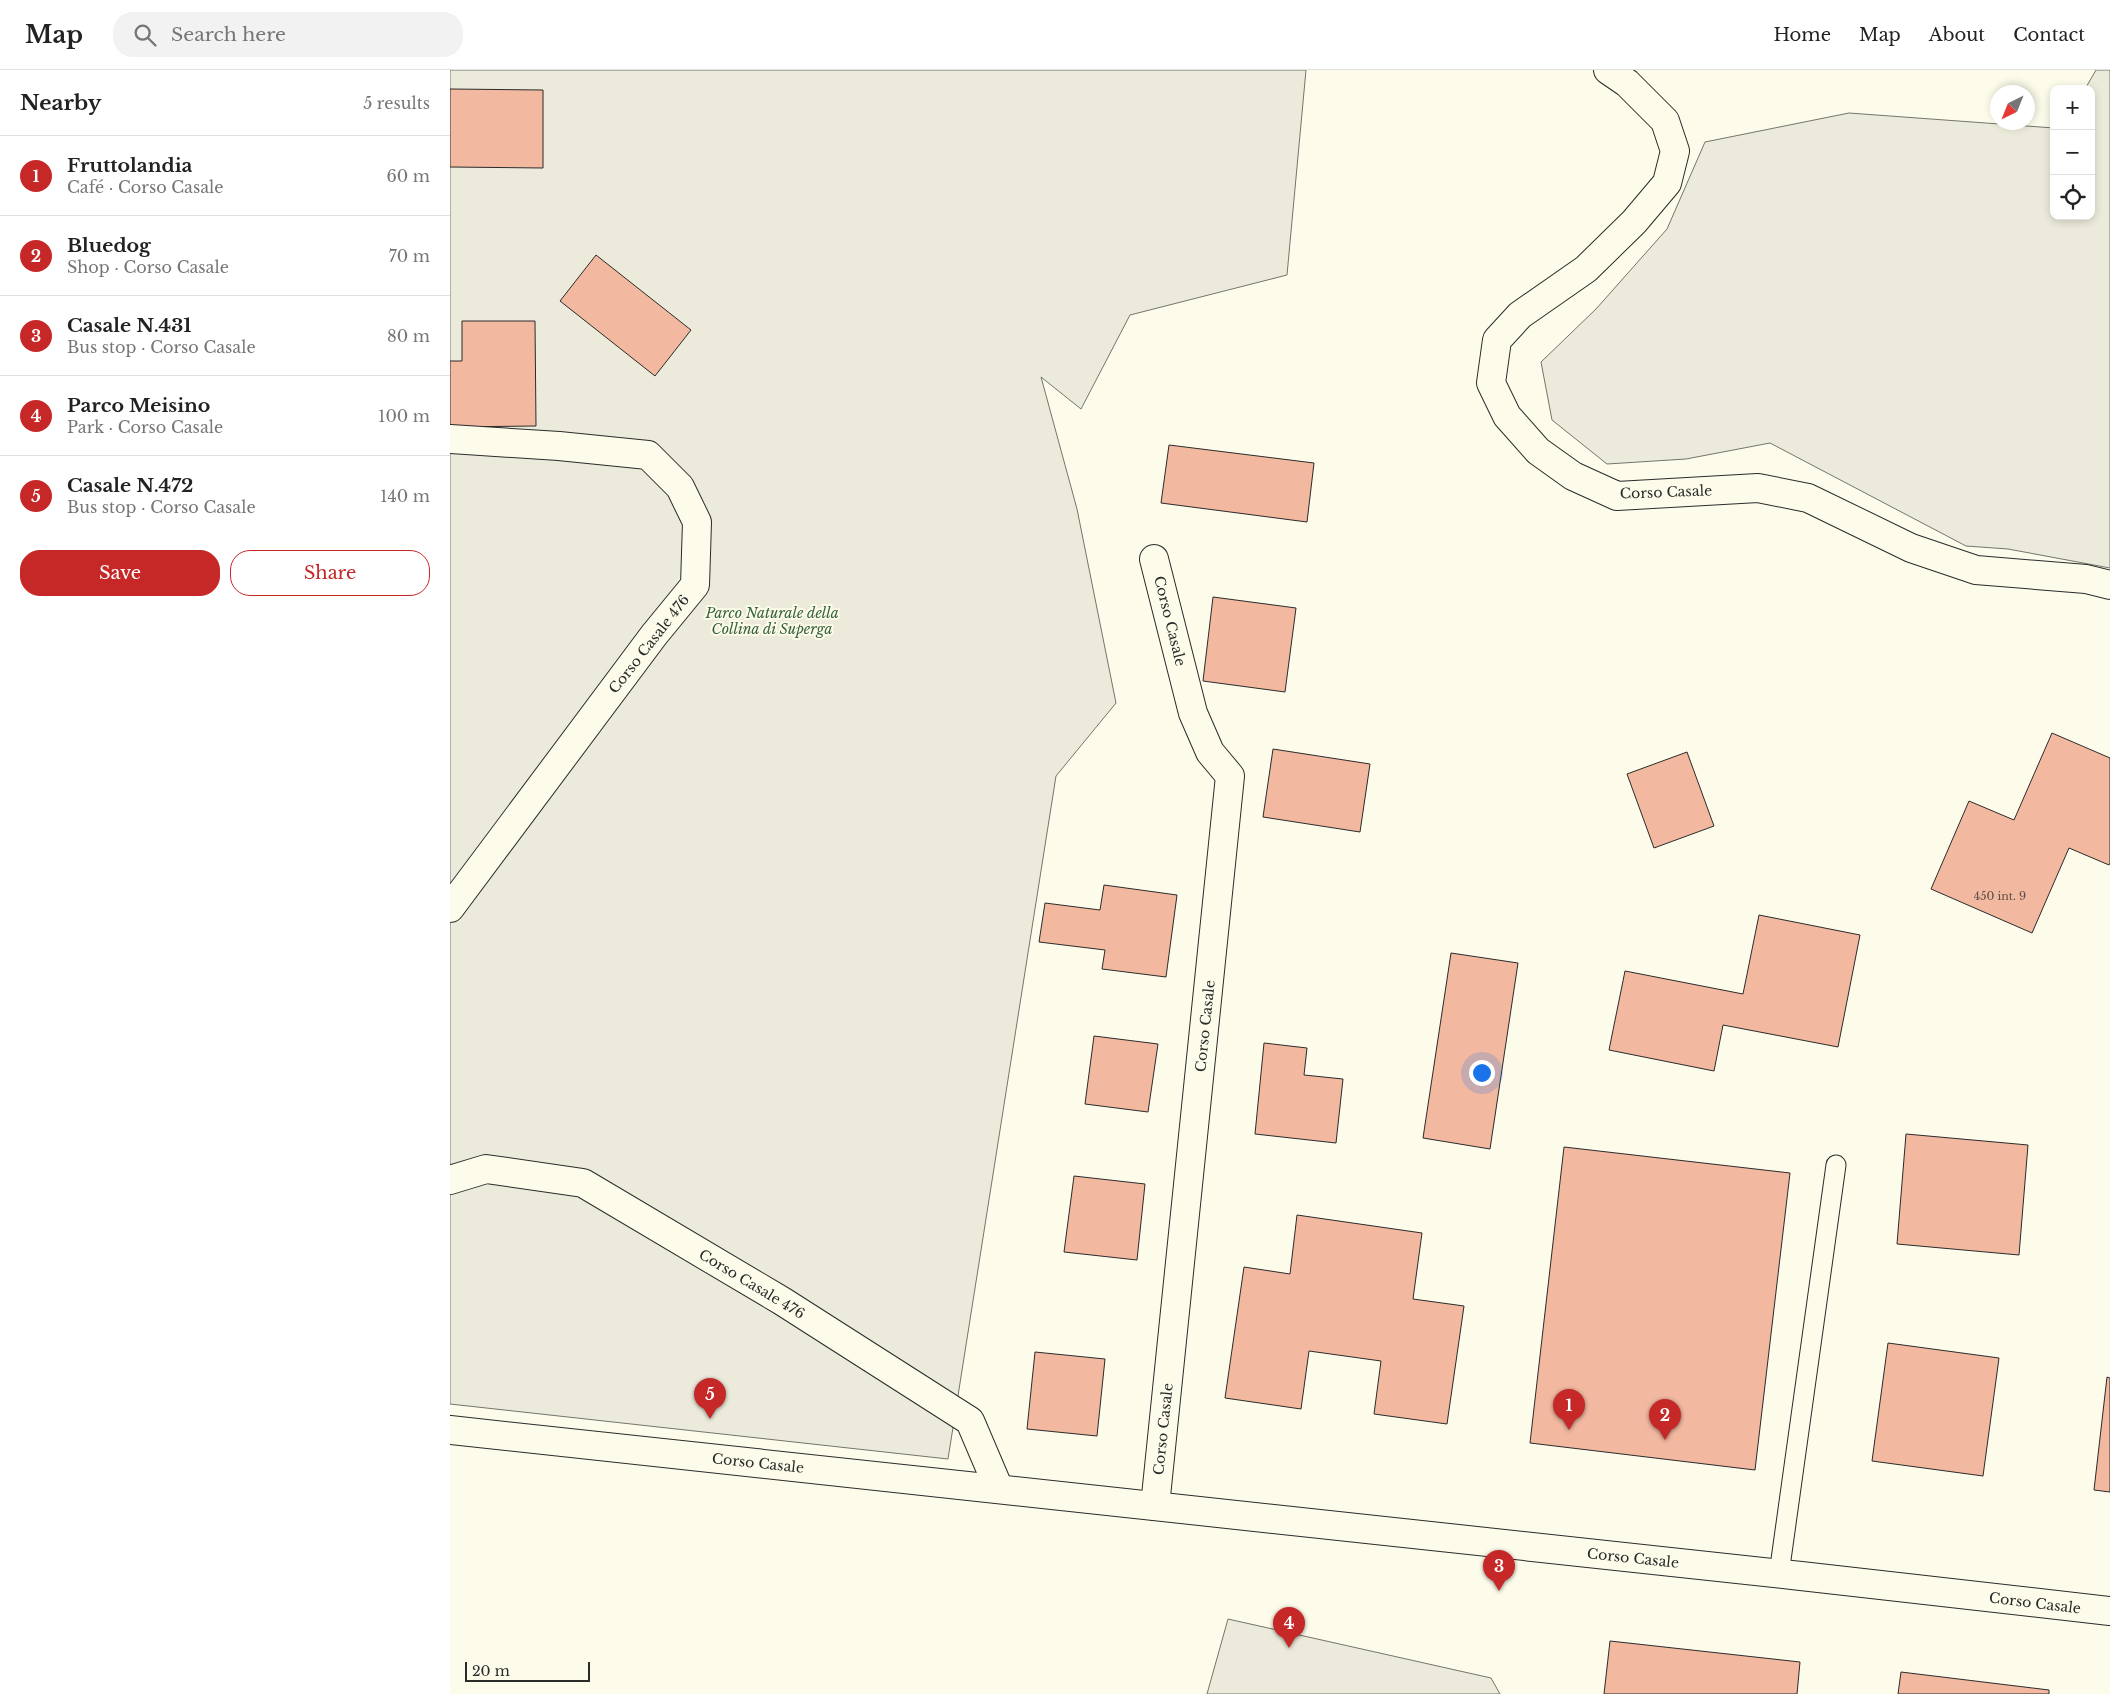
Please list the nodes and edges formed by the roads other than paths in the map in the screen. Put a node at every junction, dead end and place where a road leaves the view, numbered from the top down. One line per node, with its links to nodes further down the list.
1 (1608, 70): 4 (street, Corso Casale)
2 (450, 439): 5 (street, Corso Casale 476)
3 (1154, 559): 10 (street, Corso Casale)
4 (2110, 585)
5 (450, 908)
6 (1836, 1165): 11 (lane)
7 (450, 1180): 9 (street, Corso Casale 476)
8 (450, 1430): 9 (street, Corso Casale)
9 (999, 1489): 10 (street, Corso Casale)
10 (1155, 1506): 11 (street, Corso Casale)
11 (1780, 1574): 12 (street, Corso Casale)
12 (2110, 1611)

